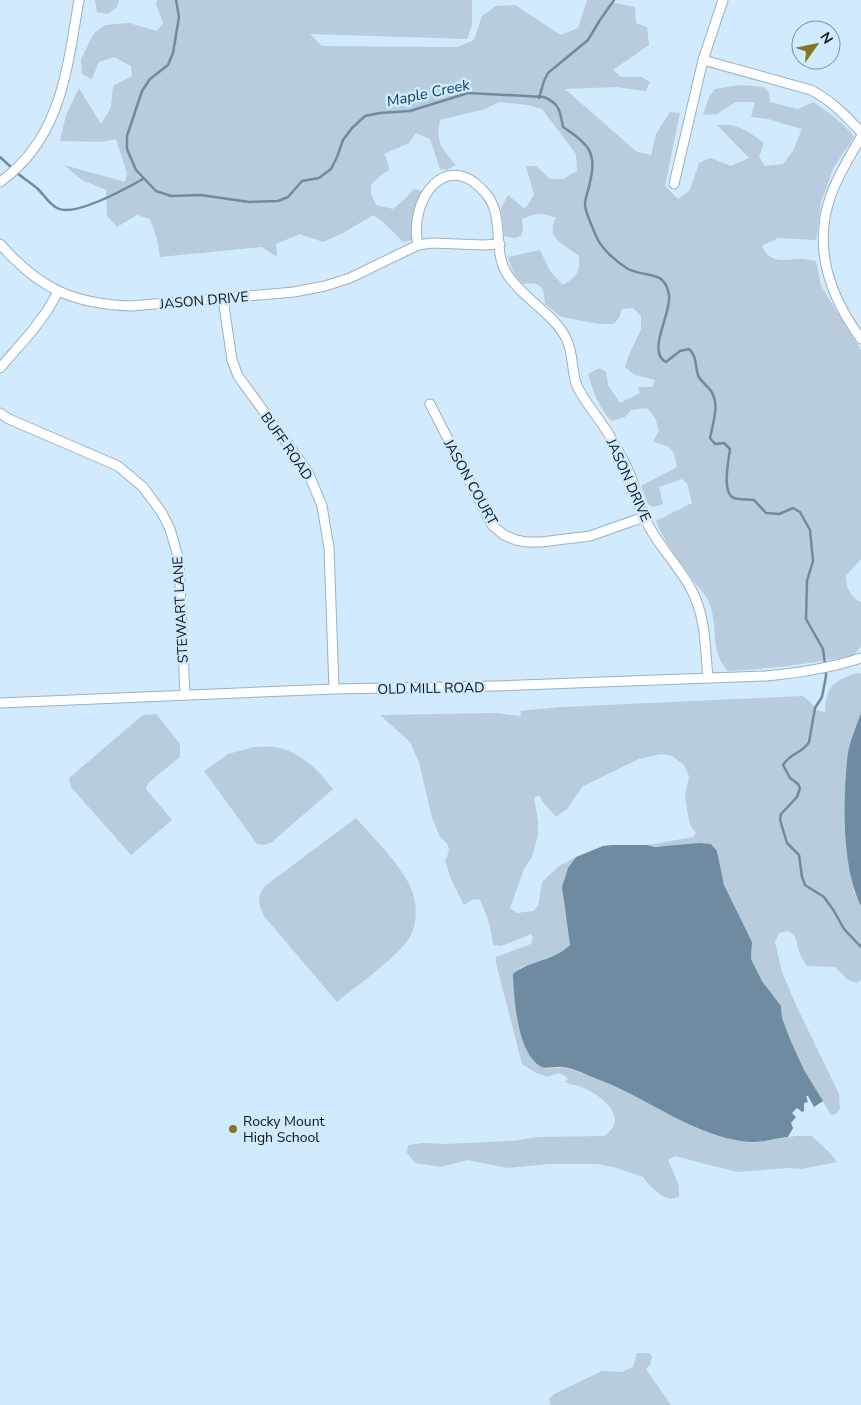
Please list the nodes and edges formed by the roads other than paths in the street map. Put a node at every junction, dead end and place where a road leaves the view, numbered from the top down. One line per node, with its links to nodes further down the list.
1 (79, 0): 6 (street)
2 (723, 0): 3 (street)
3 (702, 60): 4 (street); 7 (street)
4 (861, 132)
5 (861, 137): 13 (street)
6 (0, 182)
7 (674, 184)
8 (0, 244): 11 (street, JASON DRIVE)
9 (500, 244): 10 (street, JASON DRIVE); 10 (street, JASON DRIVE); 17 (street, JASON DRIVE)
10 (418, 245): 12 (street, JASON DRIVE)
11 (58, 292): 12 (street, JASON DRIVE); 14 (street)
12 (223, 299): 20 (street, BUFF ROAD)
13 (860, 338)
14 (0, 368)
15 (430, 404): 17 (street, JASON COURT)
16 (0, 412): 21 (street, STEWART LANE)
17 (644, 517): 19 (street, JASON DRIVE)
18 (861, 658): 19 (street, OLD MILL ROAD)
19 (708, 678): 20 (street, OLD MILL ROAD)
20 (334, 689): 21 (street, OLD MILL ROAD)
21 (184, 695): 22 (street, OLD MILL ROAD)
22 (0, 703)

